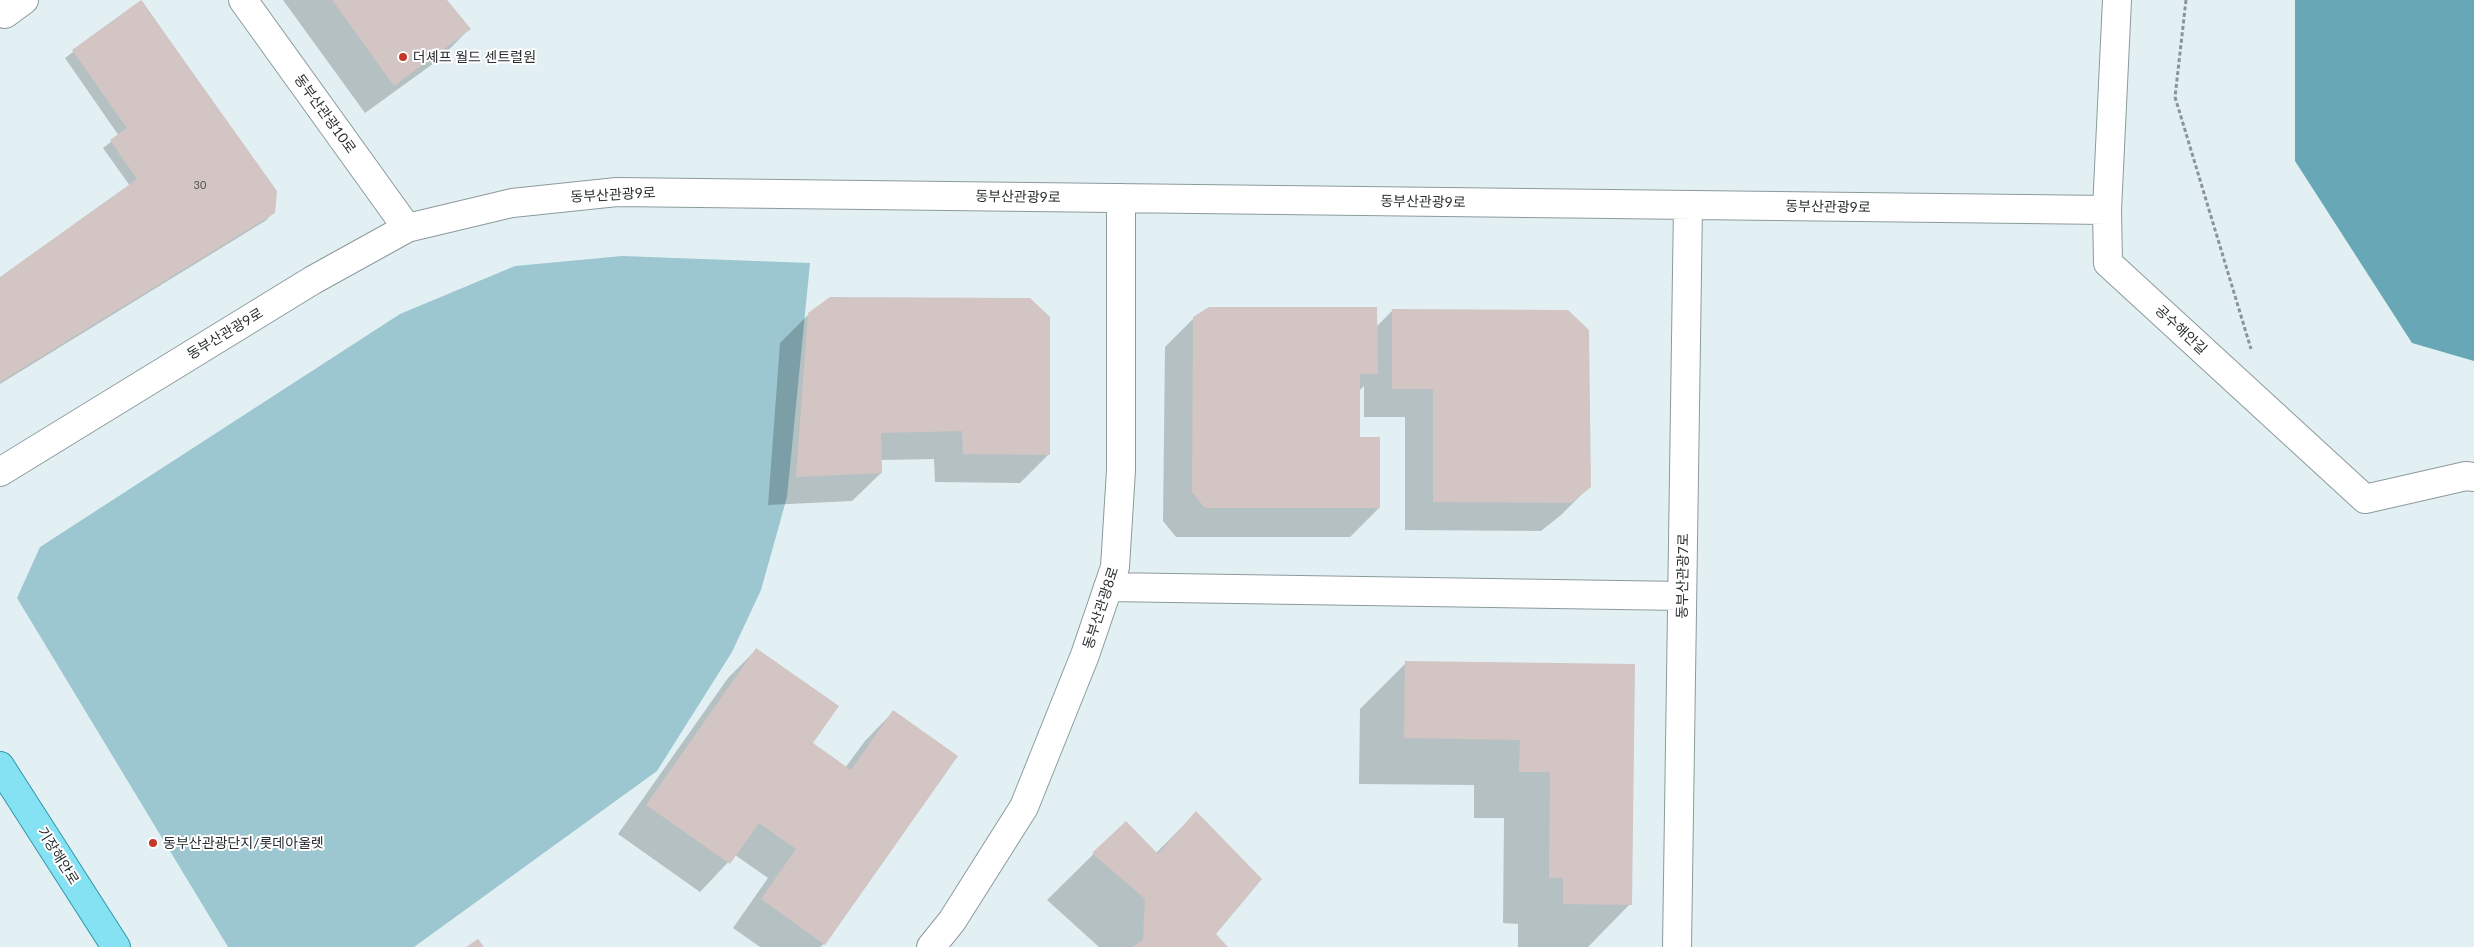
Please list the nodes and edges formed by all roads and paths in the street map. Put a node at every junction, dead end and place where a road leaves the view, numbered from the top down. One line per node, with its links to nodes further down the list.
1 (243, 0): 7 (street, 동부산관광10로)
2 (2117, 0): 6 (street, 공수해안길)
3 (2186, 0): 8 (path)
4 (1121, 198): 5 (street, 동부산관광9로); 7 (street, 동부산관광9로); 11 (street, 동부산관광8로)
5 (1688, 205): 6 (street, 동부산관광9로); 12 (street, 동부산관광7로)
6 (2107, 210): 10 (street, 공수해안길)
7 (407, 228): 9 (street, 동부산관광9로)
8 (2253, 354)
9 (0, 472)
10 (2474, 477)
11 (1108, 587): 12 (street); 16 (street, 동부산관광8로)
12 (1682, 596): 17 (street, 동부산관광7로)
13 (0, 766): 14 (main road, 기장해안로)
14 (11, 791): 15 (main road, 기장해안로)
15 (116, 947)
16 (932, 947)
17 (1677, 947)

